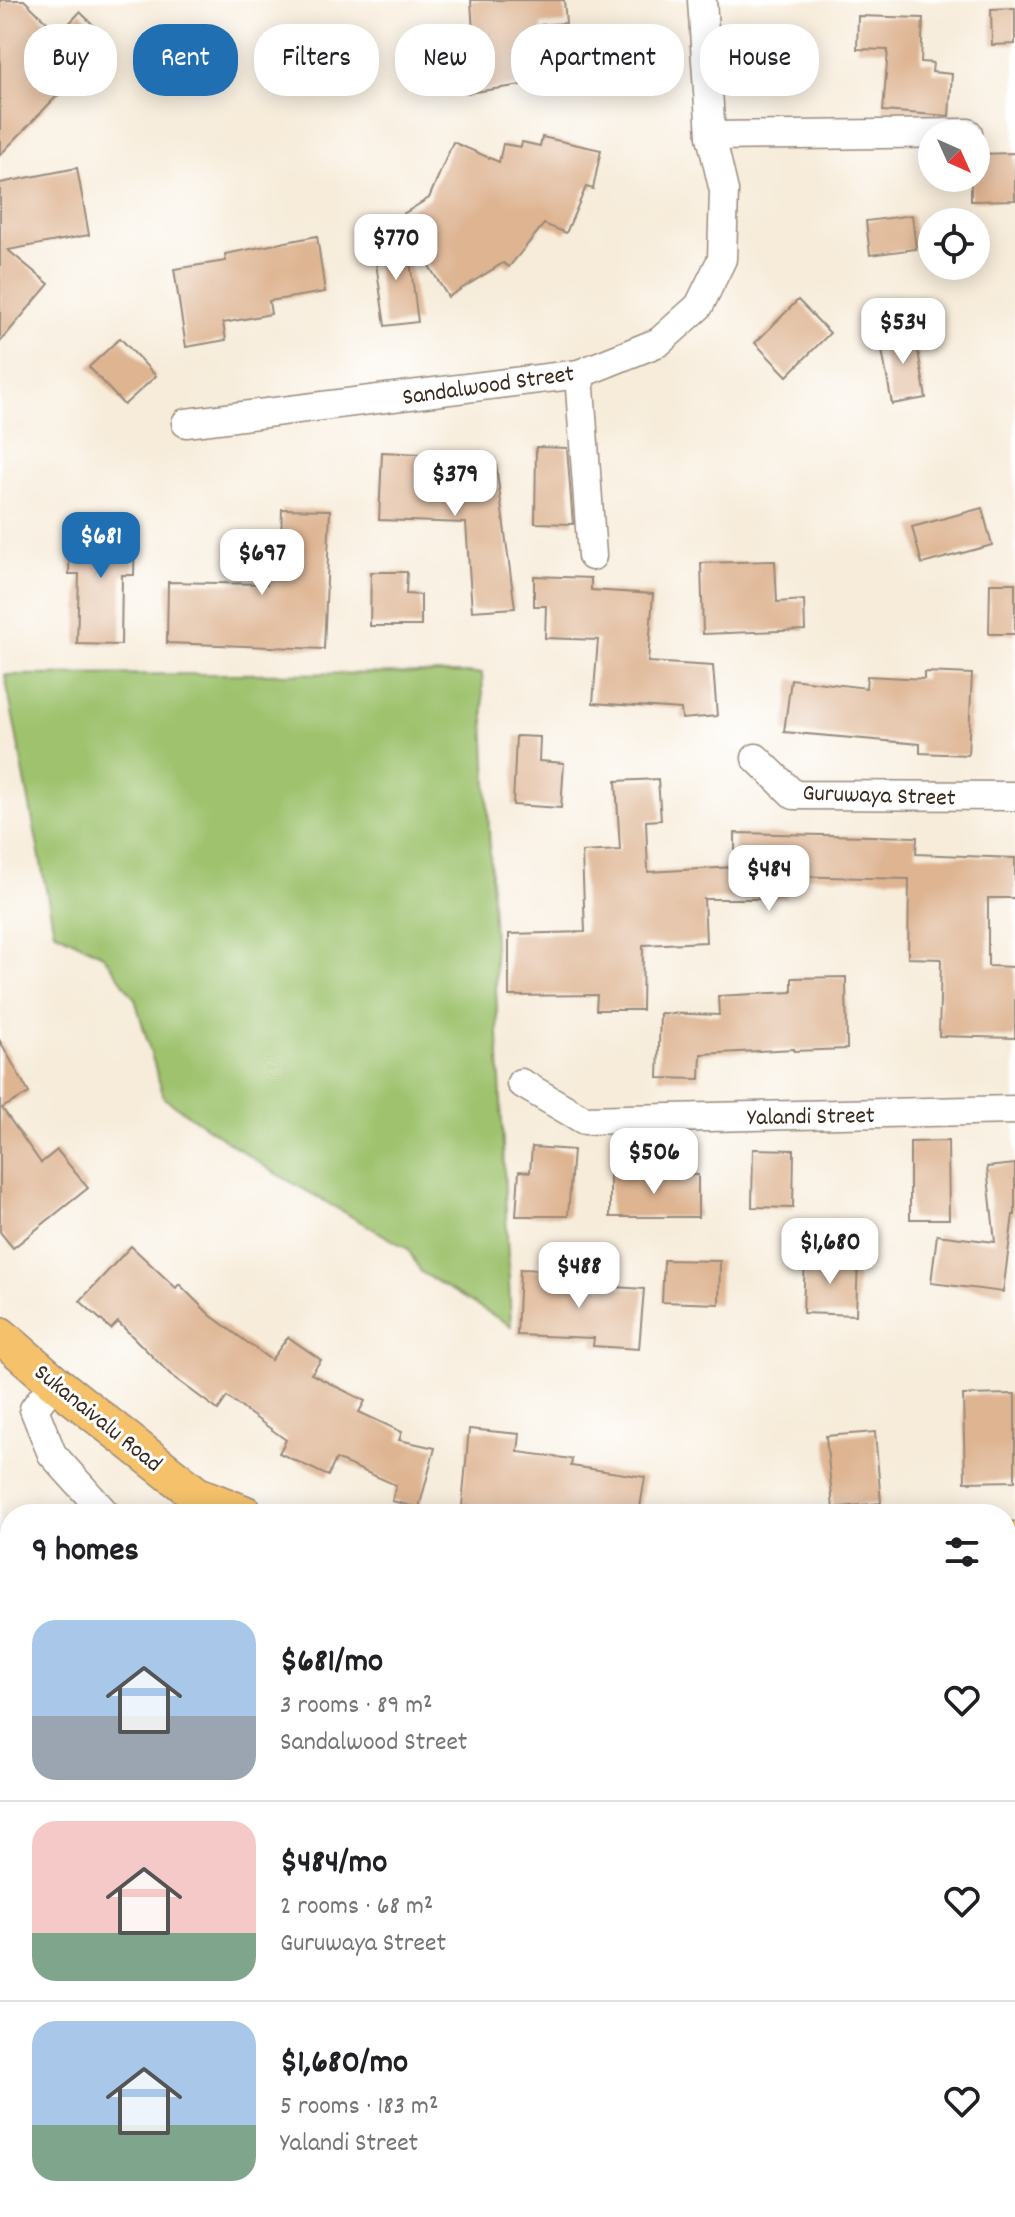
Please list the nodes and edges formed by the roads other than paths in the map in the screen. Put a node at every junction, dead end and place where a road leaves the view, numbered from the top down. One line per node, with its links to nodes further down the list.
1 (702, 0): 3 (street, Sandalwood Street)
2 (918, 134): 3 (street)
3 (711, 136): 4 (street, Sandalwood Street)
4 (579, 374): 5 (street, Sandalwood Street); 6 (street)
5 (186, 423)
6 (592, 556)
7 (756, 758): 8 (street, Guruwaya Street)
8 (1015, 796)
9 (521, 1083): 10 (street, Yalandi Street)
10 (1015, 1110)
11 (0, 1335): 12 (main road, Sukanaivalu Road)
12 (54, 1382): 13 (street); 14 (main road, Sukanaivalu Road)
13 (97, 1504)
14 (220, 1504)

